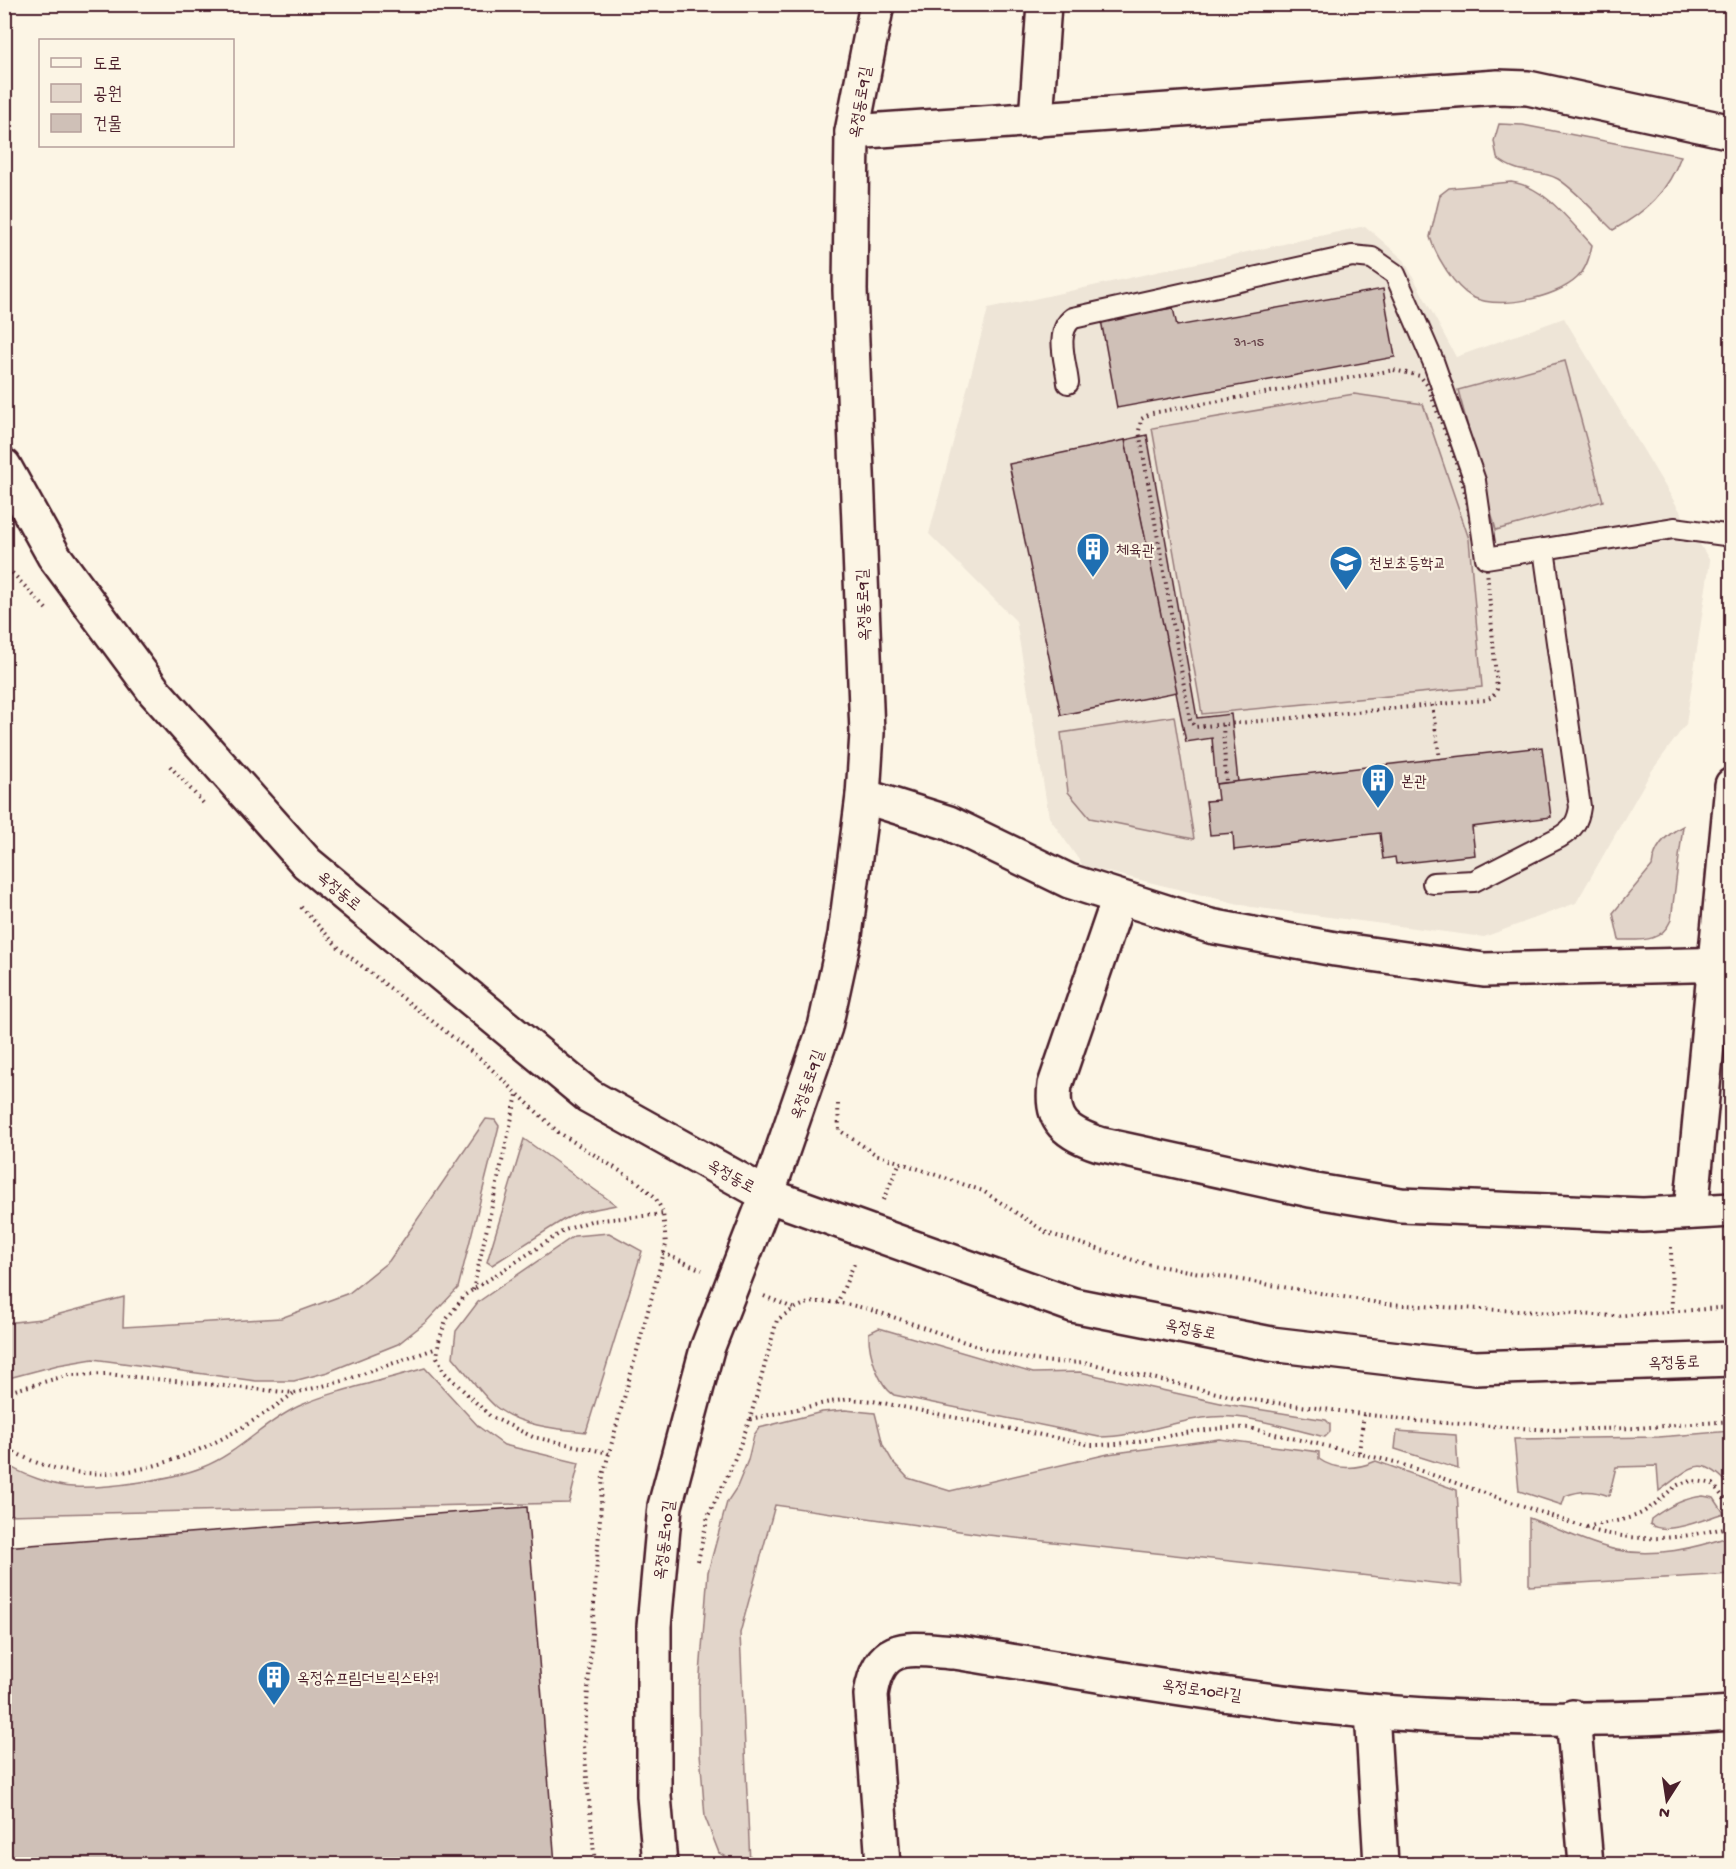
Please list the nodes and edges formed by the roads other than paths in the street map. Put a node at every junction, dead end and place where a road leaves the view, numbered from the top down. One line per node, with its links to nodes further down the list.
1 (877, 4): 4 (street, 옥정동로9길)
2 (1044, 4): 3 (street)
3 (1036, 120): 4 (street); 5 (street)
4 (852, 132): 11 (street, 옥정동로9길)
5 (1731, 132)
6 (1068, 383): 9 (lane)
7 (4, 466): 15 (street, 옥정동로)
8 (1731, 536): 9 (lane)
9 (1544, 549): 12 (lane)
10 (1731, 785): 14 (street)
11 (863, 796): 13 (street); 15 (street, 옥정동로9길)
12 (1433, 883)
13 (1119, 898): 14 (street); 17 (street)
14 (1723, 965): 17 (street)
15 (767, 1195): 18 (street, 옥정동로); 22 (street, 옥정동로10길)
16 (1731, 1210): 17 (street)
17 (1681, 1225)
18 (1731, 1359)
19 (1372, 1711): 21 (street, 옥정로10라길); 23 (street, 옥정로10라길); 24 (street)
20 (1731, 1713): 21 (street, 옥정로10라길)
21 (1573, 1718): 25 (street)
22 (660, 1864)
23 (883, 1864)
24 (1381, 1864)
25 (1586, 1864)

